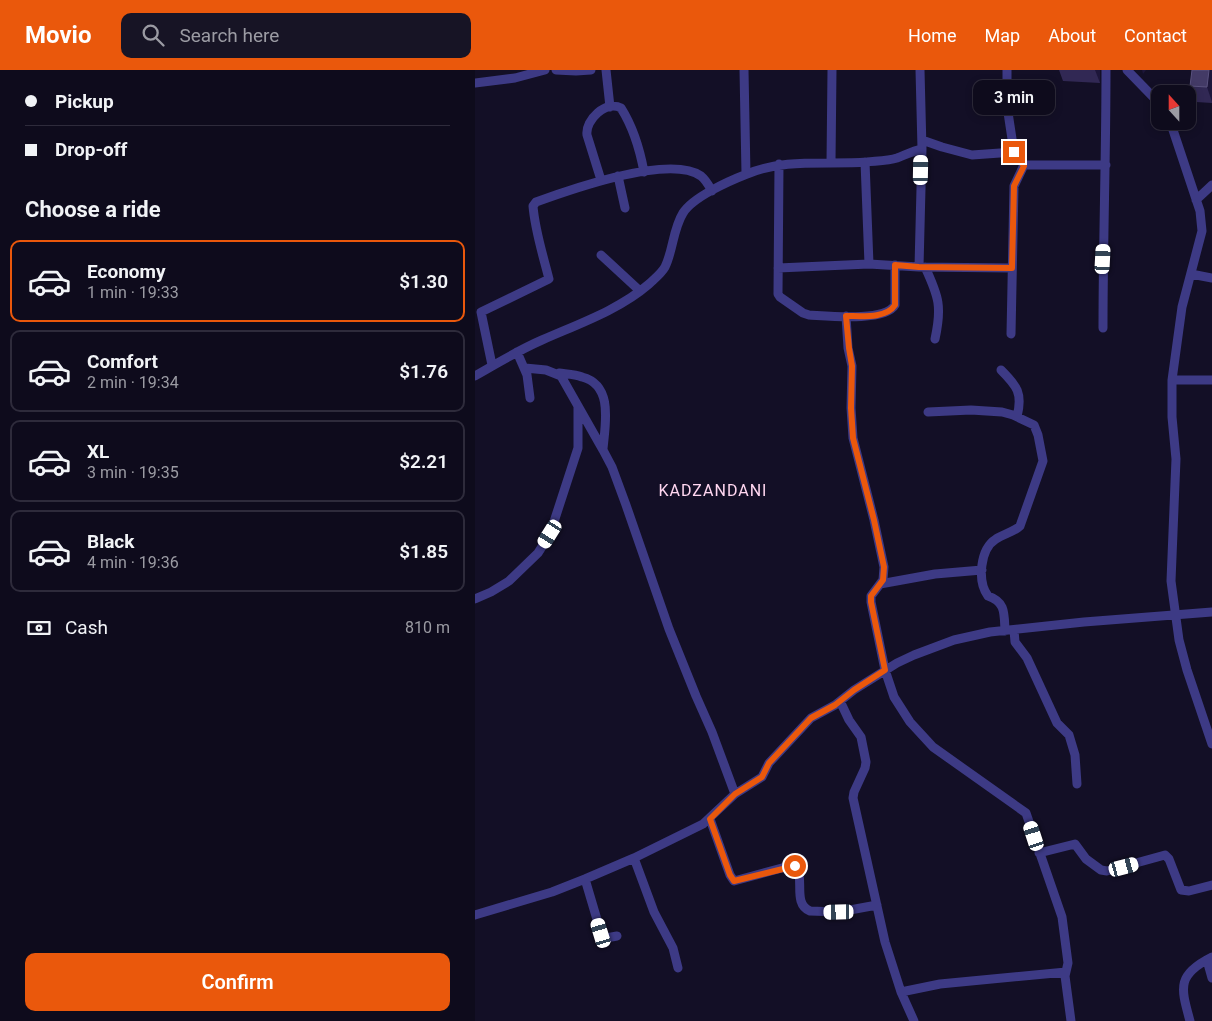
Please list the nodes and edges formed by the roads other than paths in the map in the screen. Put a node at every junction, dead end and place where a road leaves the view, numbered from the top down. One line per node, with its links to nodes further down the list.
1 (545, 70): 11 (street)
2 (556, 70): 3 (street)
3 (591, 70)
4 (606, 70): 13 (street)
5 (744, 70): 24 (street)
6 (832, 70): 18 (street)
7 (920, 70): 15 (street)
8 (1007, 70): 17 (street)
9 (1106, 70): 21 (street)
10 (1127, 70): 12 (street)
11 (475, 83)
12 (1151, 95)
13 (610, 107): 23 (street); 26 (street)
14 (1173, 130): 29 (street)
15 (921, 140): 16 (street); 17 (street)
16 (922, 150): 19 (street); 34 (street)
17 (1014, 152): 22 (street)
18 (831, 162): 19 (street); 20 (street)
19 (865, 162): 32 (street)
20 (779, 164): 24 (street); 35 (street)
21 (1106, 165): 22 (street); 41 (street)
22 (1024, 166): 36 (street)
23 (644, 172): 25 (street); 28 (street)
24 (746, 174): 28 (street)
25 (619, 176): 26 (street); 30 (street)
26 (601, 180): 45 (street)
27 (1212, 185): 29 (street)
28 (712, 191): 39 (street)
29 (1196, 200): 37 (street)
30 (625, 208)
31 (601, 255): 39 (street)
32 (869, 264): 33 (street); 35 (street)
33 (895, 265): 34 (street); 40 (street)
34 (922, 267): 36 (street); 43 (street)
35 (778, 268): 40 (street)
36 (1012, 268): 42 (street)
37 (1191, 274): 38 (street); 50 (street)
38 (1212, 278)
39 (640, 291): 44 (street)
40 (846, 316): 58 (street)
41 (1103, 328)
42 (1011, 334)
43 (935, 339)
44 (517, 352): 45 (street); 46 (street)
45 (492, 366): 49 (street)
46 (525, 368): 48 (street); 52 (street)
47 (1001, 370): 55 (street)
48 (559, 374): 53 (street); 56 (street)
49 (475, 376)
50 (1172, 380): 51 (street); 61 (street)
51 (1212, 380)
52 (530, 398)
53 (578, 406): 56 (street); 59 (street)
54 (927, 412): 55 (street)
55 (1017, 417): 57 (street)
56 (603, 450): 67 (street)
57 (982, 570): 58 (street); 62 (street)
58 (880, 584): 63 (street)
59 (475, 598)
60 (1212, 612): 61 (street)
61 (1175, 614): 62 (street); 65 (street)
62 (1009, 630): 63 (street); 66 (street)
63 (885, 670): 64 (street); 69 (street)
64 (840, 701): 67 (street); 73 (street)
65 (1212, 744)
66 (1077, 784)
67 (735, 794): 68 (street)
68 (710, 819): 70 (street); 73 (street)
69 (1039, 853): 72 (street); 78 (street)
70 (634, 858): 71 (street); 77 (street)
71 (585, 880): 74 (street); 75 (street)
72 (1212, 885)
73 (877, 905): 80 (street)
74 (475, 915)
75 (617, 936)
76 (1210, 959): 79 (street); 83 (street)
77 (678, 968)
78 (1066, 972): 80 (street); 82 (street)
79 (1212, 978)
80 (901, 992): 81 (street)
81 (914, 1021)
82 (1071, 1021)
83 (1191, 1021)

